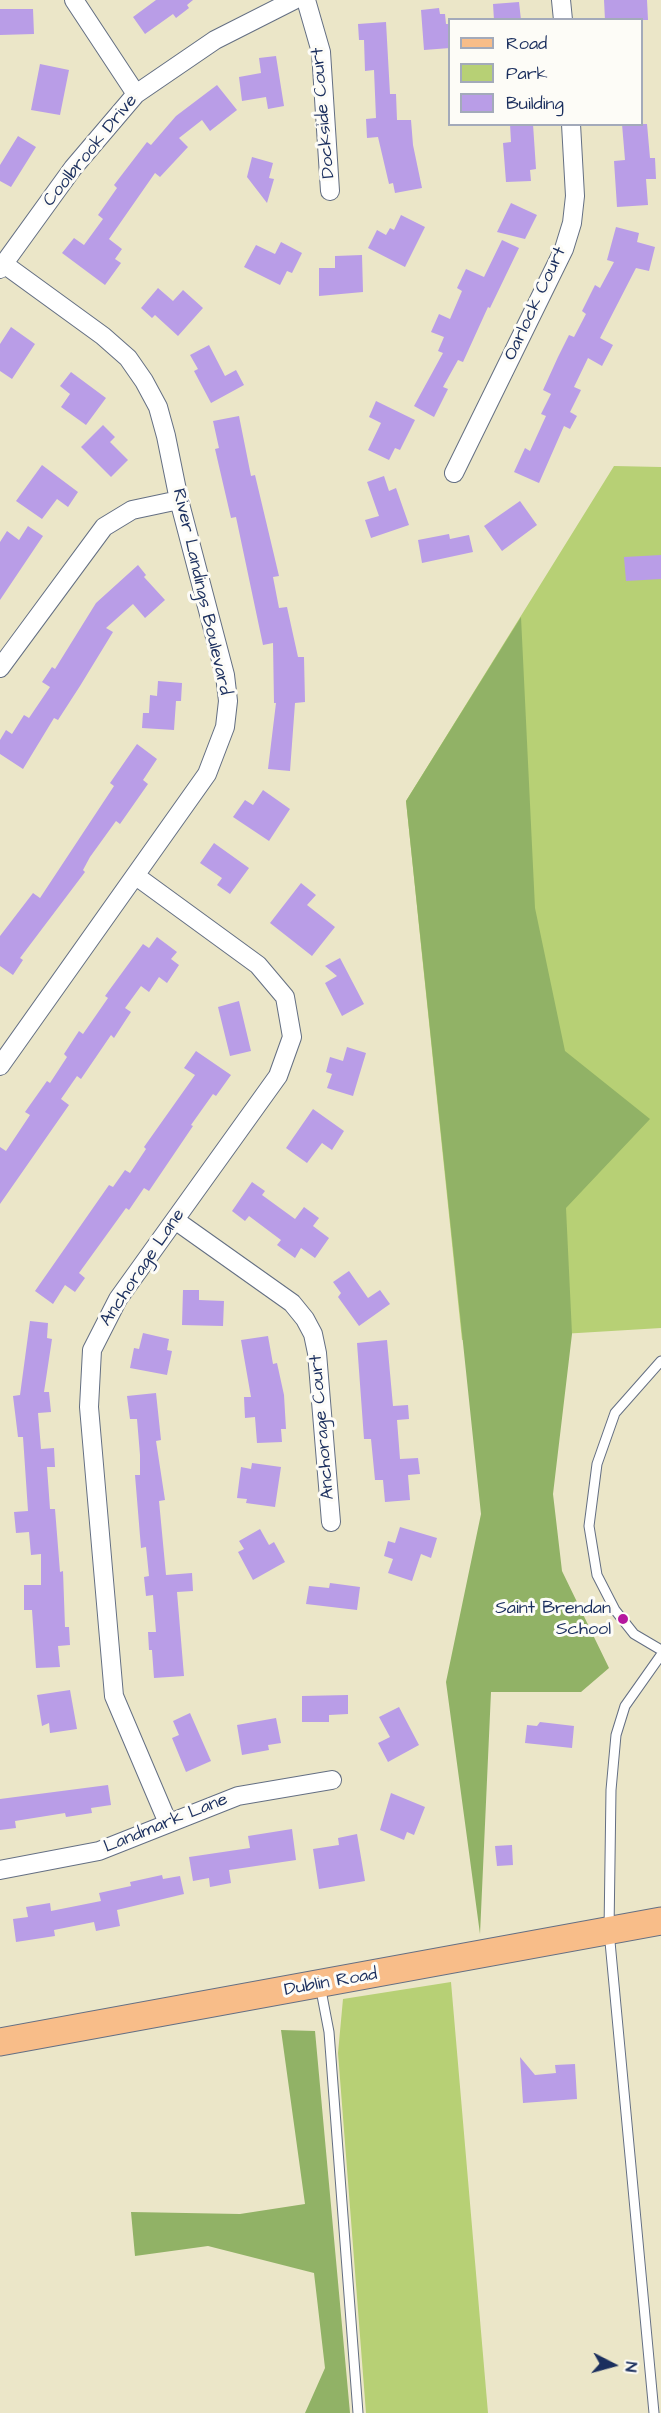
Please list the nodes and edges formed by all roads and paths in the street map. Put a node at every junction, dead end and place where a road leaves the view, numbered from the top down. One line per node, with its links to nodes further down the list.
1 (74, 0): 6 (street)
2 (294, 0): 6 (street, Coolbrook Drive)
3 (306, 0): 8 (street, Dockside Court)
4 (561, 0): 5 (street)
5 (563, 18)
6 (136, 94): 9 (street, Coolbrook Drive)
7 (571, 126): 10 (street, Oarlock Court)
8 (330, 191)
9 (2, 267): 11 (street, River Landings Boulevard)
10 (454, 473)
11 (179, 500): 12 (street); 13 (street, River Landings Boulevard)
12 (0, 668)
13 (136, 876): 14 (street, River Landings Boulevard); 15 (street, Anchorage Lane)
14 (0, 1066)
15 (175, 1220): 17 (street, Anchorage Court); 20 (street, Anchorage Lane)
16 (661, 1361): 18 (lane)
17 (331, 1522)
18 (661, 1652): 23 (lane)
19 (332, 1780): 20 (street, Landmark Lane)
20 (168, 1823): 21 (street, Landmark Lane)
21 (0, 1870)
22 (661, 1921): 23 (main road, Dublin Road)
23 (609, 1931): 24 (main road, Dublin Road); 27 (lane)
24 (320, 1985): 25 (main road, Dublin Road); 26 (lane)
25 (0, 2042)
26 (358, 2413)
27 (654, 2413)

